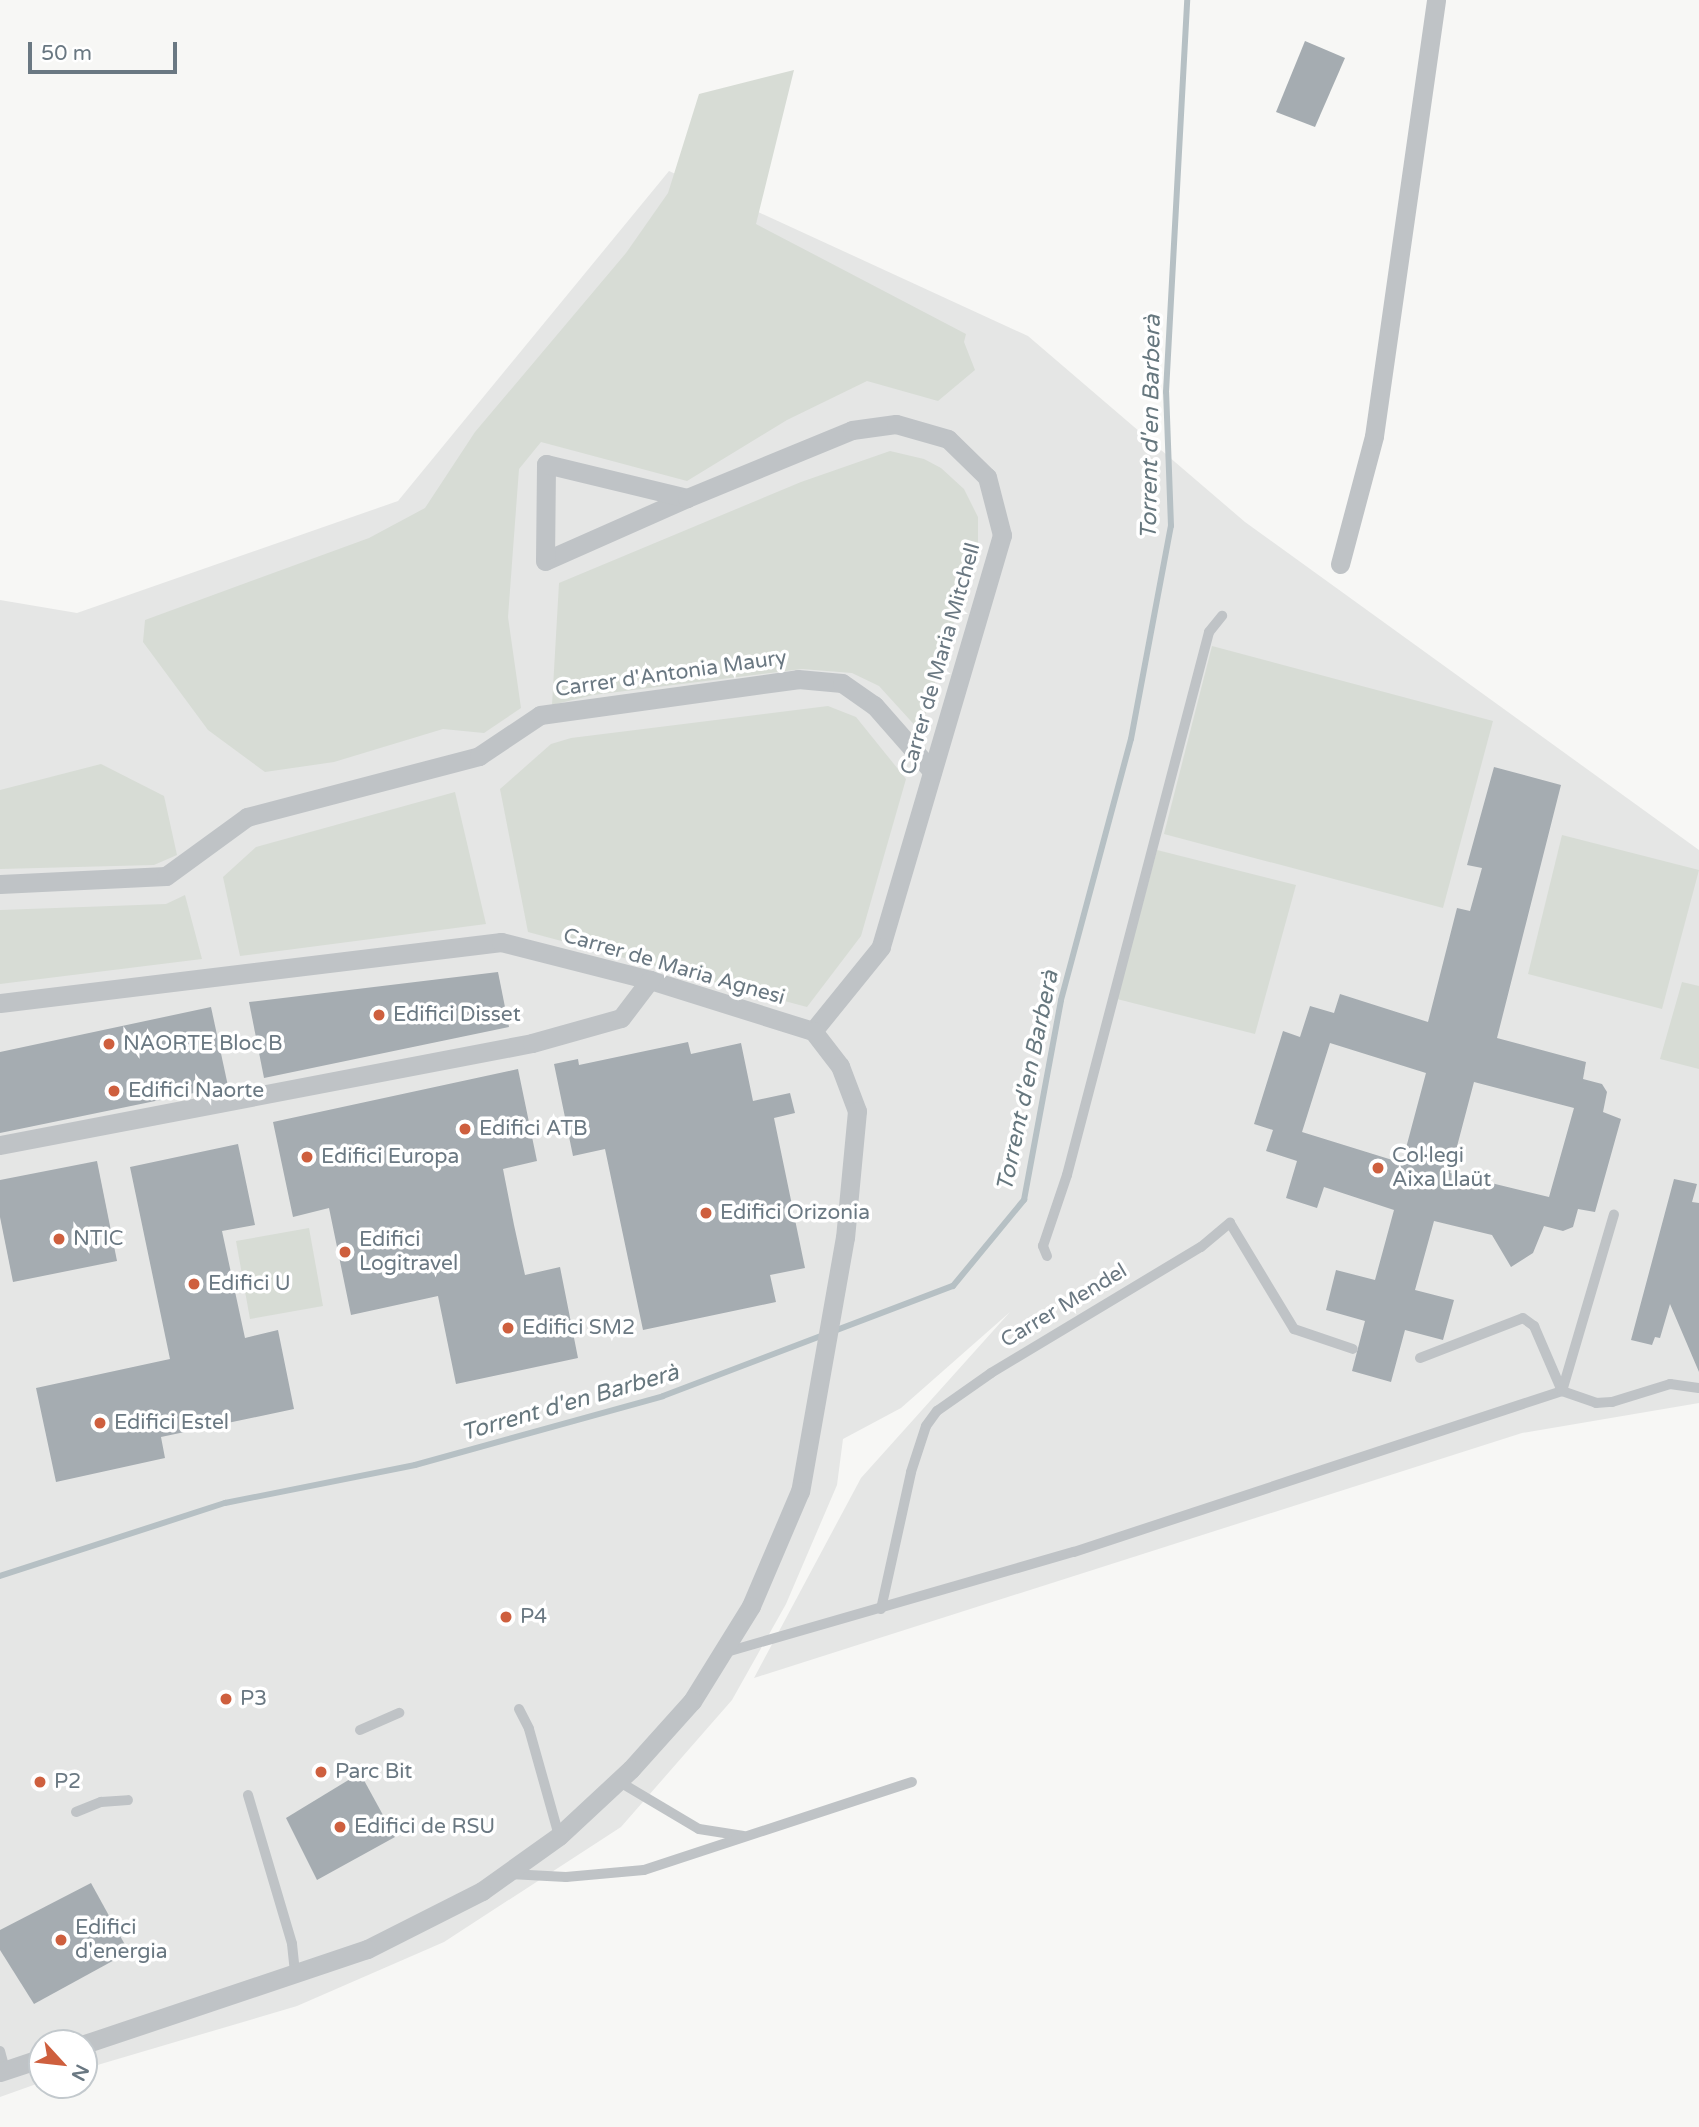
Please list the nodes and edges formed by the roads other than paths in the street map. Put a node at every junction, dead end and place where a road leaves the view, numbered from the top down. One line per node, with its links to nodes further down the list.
1 (1436, 0): 3 (street)
2 (687, 498): 2 (street, Carrer de Maria Mitchell); 5 (street, Carrer de Maria Mitchell)
3 (1340, 564)
4 (1222, 616): 12 (lane)
5 (932, 771): 6 (street, Carrer d'Antonia Maury); 9 (street, Carrer de Maria Mitchell)
6 (0, 884)
7 (650, 980): 8 (street, Carrer de Maria Agnesi); 9 (street, Carrer de Maria Agnesi); 10 (street)
8 (0, 1003)
9 (813, 1031): 18 (street)
10 (0, 1145)
11 (1614, 1214): 16 (lane)
12 (1047, 1255)
13 (1353, 1349): 17 (lane, Carrer Mendel)
14 (1420, 1358): 16 (lane)
15 (1699, 1388): 16 (lane)
16 (1562, 1391): 17 (lane)
17 (881, 1609): 18 (lane)
18 (722, 1654): 22 (street)
19 (519, 1709): 27 (lane)
20 (399, 1713): 21 (lane)
21 (360, 1730)
22 (618, 1780): 27 (street); 28 (lane)
23 (912, 1782): 28 (lane)
24 (248, 1795): 30 (lane)
25 (128, 1800): 26 (lane)
26 (76, 1812)
27 (559, 1836): 29 (street)
28 (746, 1836): 29 (lane)
29 (506, 1874): 30 (street)
30 (295, 1973): 31 (street)
31 (98, 2039)
32 (28, 2060): 33 (street)
33 (2, 2064)

